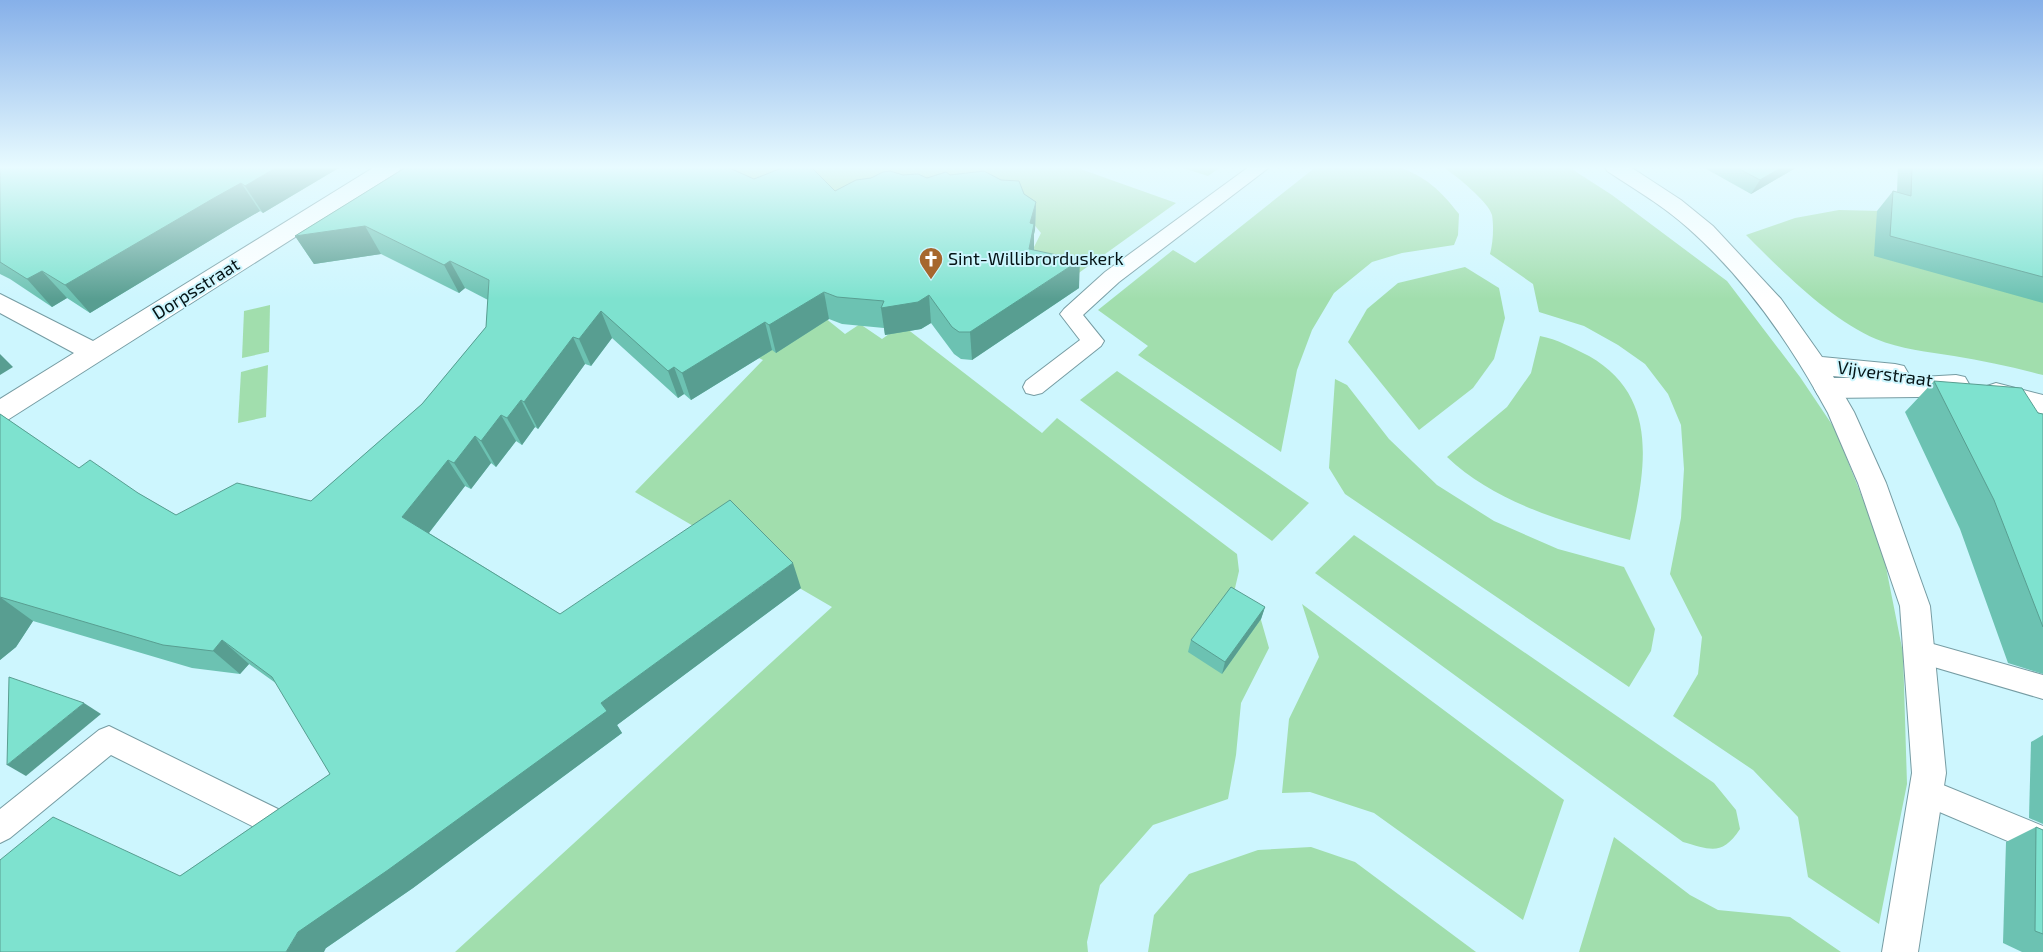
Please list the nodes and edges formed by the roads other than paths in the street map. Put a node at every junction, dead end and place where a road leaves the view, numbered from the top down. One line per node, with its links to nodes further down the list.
1 (320, 210): 5 (street, Dorpsstraat)
2 (1202, 210): 7 (lane)
3 (1679, 210): 6 (street)
4 (0, 302): 5 (street)
5 (94, 353): 9 (street, Dorpsstraat)
6 (1820, 376): 8 (street, Vijverstraat); 10 (street)
7 (1034, 387)
8 (2043, 405)
9 (0, 412)
10 (1919, 652): 11 (lane); 12 (street)
11 (2043, 687)
12 (1926, 792): 15 (lane); 16 (street)
13 (268, 819): 14 (lane)
14 (0, 828)
15 (2043, 841)
16 (1900, 952)

